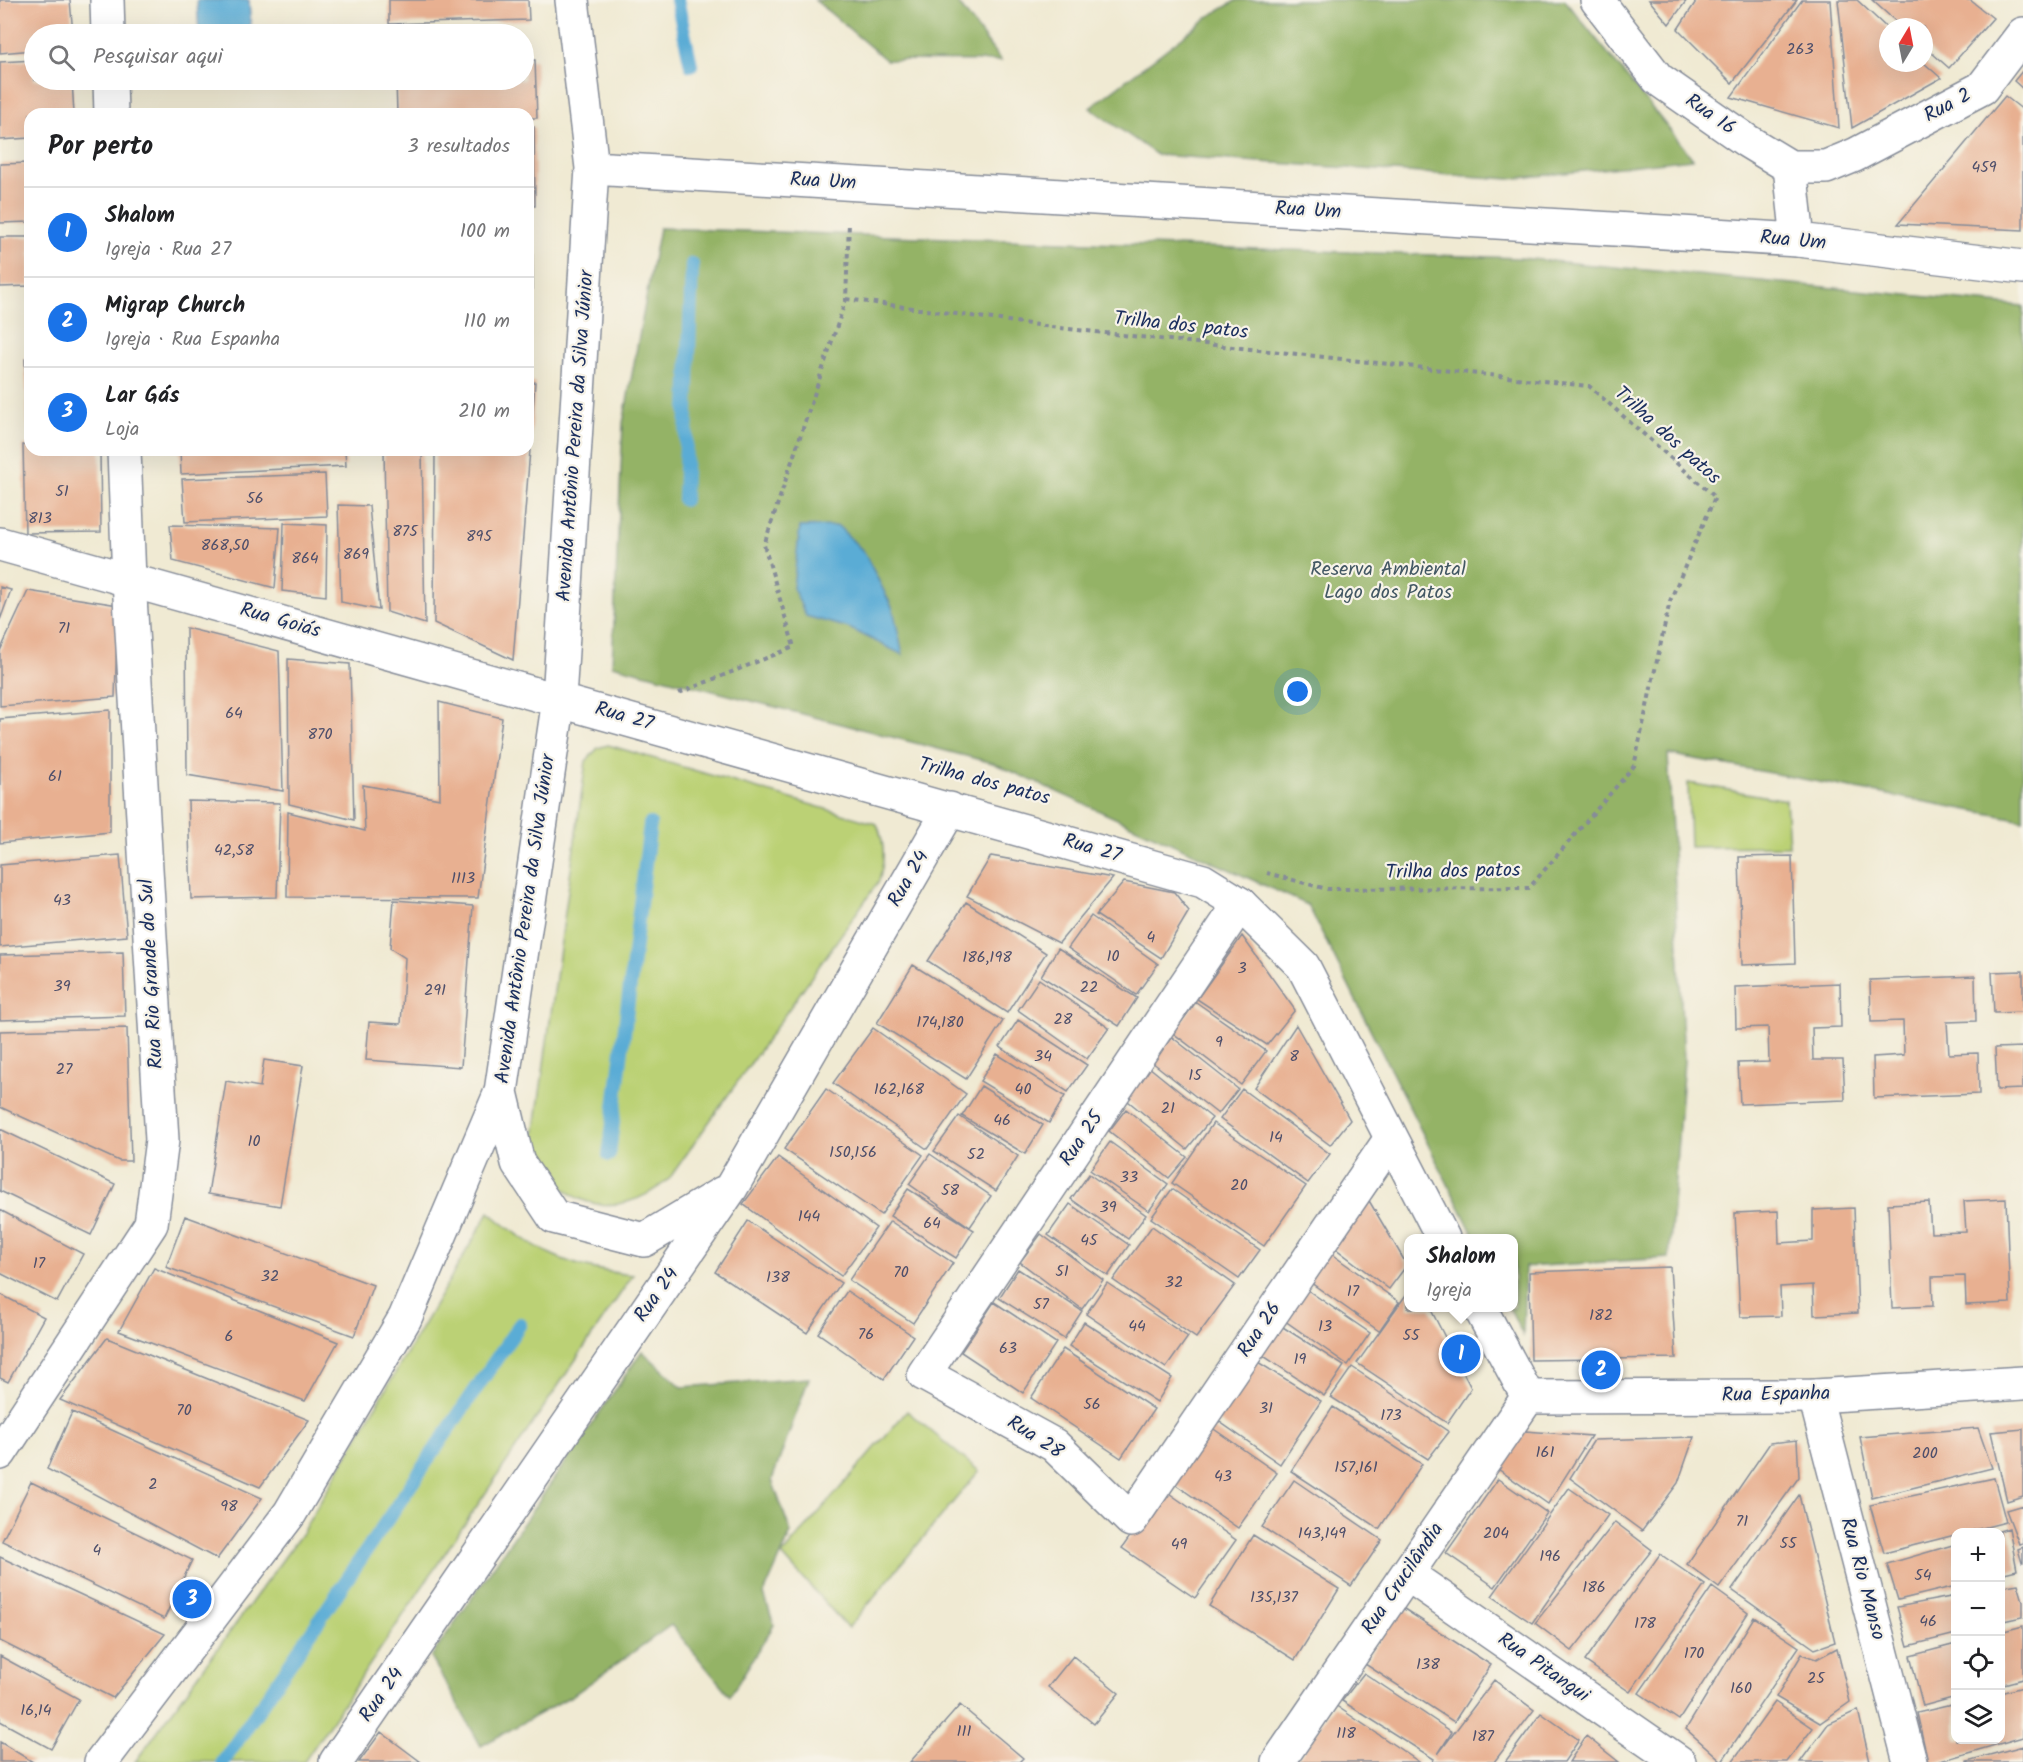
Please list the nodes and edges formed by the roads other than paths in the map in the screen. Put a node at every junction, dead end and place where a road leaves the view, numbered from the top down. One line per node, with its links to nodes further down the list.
1 (107, 0): 4 (street)
2 (572, 0): 9 (street, Avenida Antônio Pereira da Silva Júnior)
3 (1597, 0): 8 (street, Rua 16)
4 (108, 24)
5 (2023, 34): 8 (street, Rua 2)
6 (110, 90): 7 (street)
7 (111, 108)
8 (1790, 167): 10 (street)
9 (592, 168): 10 (street, Rua Um); 15 (street, Avenida Antônio Pereira da Silva Júnior)
10 (1798, 240): 11 (street, Rua Um)
11 (2023, 267)
12 (124, 456): 14 (street, Rua Rio Grande do Sul)
13 (0, 544): 14 (street, Rua Goiás)
14 (129, 580): 15 (street, Rua Goiás); 27 (street, Rua Rio Grande do Sul)
15 (559, 699): 16 (street, Rua 27); 18 (street, Avenida Antônio Pereira da Silva Júnior)
16 (950, 809): 17 (street, Rua 27); 20 (street, Rua 24)
17 (1240, 904): 19 (street, Rua 27); 23 (street, Rua 25)
18 (501, 1092): 20 (street); 30 (street, Avenida Antônio Pereira da Silva Júnior)
19 (1390, 1140): 21 (street, Rua 27); 28 (street, Rua 26)
20 (731, 1188): 31 (street, Rua 24)
21 (1440, 1234)
22 (1482, 1312): 26 (street)
23 (924, 1374): 28 (street, Rua 28)
24 (2023, 1383): 25 (street, Rua Espanha)
25 (1815, 1396): 26 (street, Rua Espanha); 34 (street, Rua Rio Manso)
26 (1528, 1397): 29 (street, Rua Crucilândia)
27 (0, 1453)
28 (1131, 1520)
29 (1407, 1574): 32 (street, Rua Crucilândia); 33 (street, Rua Pitangui)
30 (101, 1762)
31 (336, 1762)
32 (1278, 1762)
33 (1679, 1762)
34 (1910, 1762)

